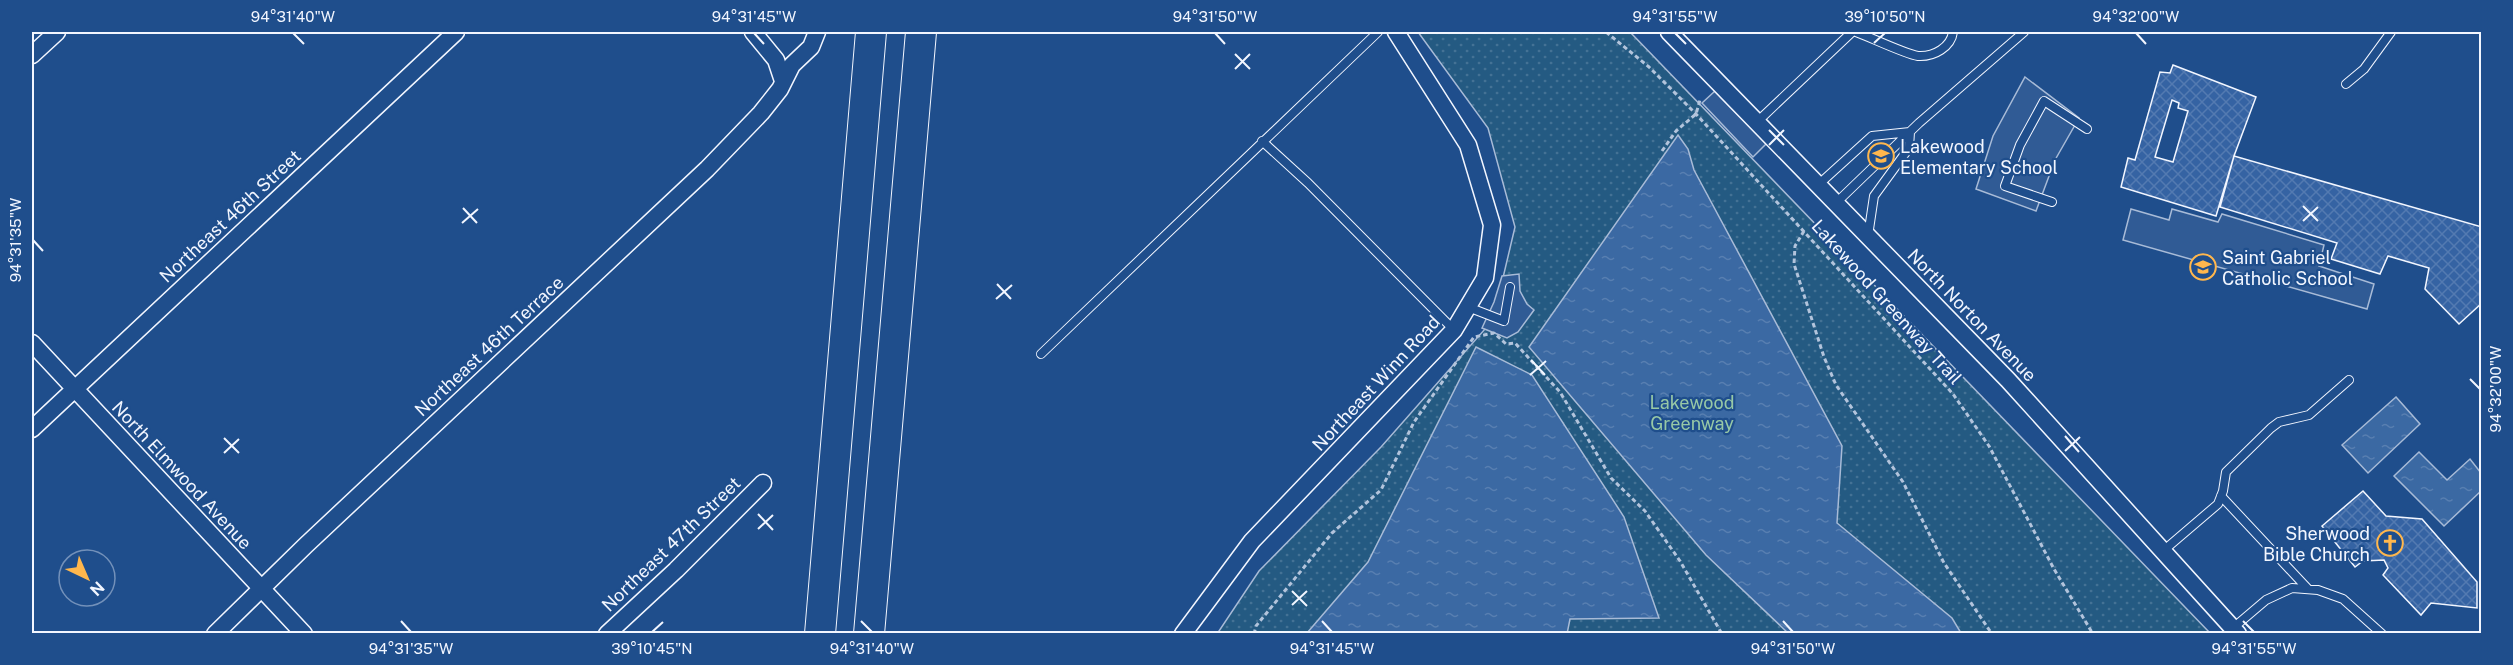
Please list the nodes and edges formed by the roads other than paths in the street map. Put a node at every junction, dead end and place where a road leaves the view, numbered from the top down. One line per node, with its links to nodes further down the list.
1 (57, 32): 14 (street)
2 (456, 32): 31 (street, Northeast 46th Street)
3 (753, 32): 15 (street)
4 (817, 32): 15 (street, Northeast 46th Terrace)
5 (872, 32): 42 (highway)
6 (921, 32): 43 (highway)
7 (1378, 32): 20 (lane)
8 (1396, 32): 26 (street, Northeast Winn Road)
9 (1669, 32): 17 (street, North Norton Avenue)
10 (1854, 32): 11 (lane); 17 (lane)
11 (1953, 32)
12 (2024, 32): 19 (lane)
13 (2391, 32): 16 (lane)
14 (32, 55)
15 (783, 81): 36 (street, Northeast 46th Terrace)
16 (2346, 84)
17 (1757, 122): 21 (street, North Norton Avenue)
18 (2087, 129): 22 (lane)
19 (1910, 132): 21 (lane); 23 (lane); 24 (lane)
20 (1262, 141): 27 (lane); 29 (lane)
21 (1818, 185): 23 (street, North Norton Avenue)
22 (2052, 202)
23 (1836, 203): 24 (street, North Norton Avenue)
24 (1868, 236): 35 (street, North Norton Avenue)
25 (1510, 287): 26 (lane)
26 (1468, 307): 27 (street, Northeast Winn Road)
27 (1454, 330): 44 (street, Northeast Winn Road)
28 (32, 343): 31 (street, North Elmwood Avenue)
29 (1041, 354)
30 (2349, 380): 34 (lane)
31 (74, 388): 32 (street, Northeast 46th Street); 36 (street, North Elmwood Avenue)
32 (32, 429)
33 (763, 483): 41 (street, Northeast 47th Street)
34 (2221, 496): 35 (lane); 37 (lane)
35 (2163, 551): 38 (street, North Norton Avenue)
36 (262, 588): 39 (street, Northeast 46th Terrace); 40 (street, North Elmwood Avenue)
37 (2308, 589): 38 (lane); 45 (lane)
38 (2236, 631)
39 (215, 633)
40 (304, 633)
41 (607, 633)
42 (820, 633)
43 (868, 633)
44 (1183, 633)
45 (2382, 633)

